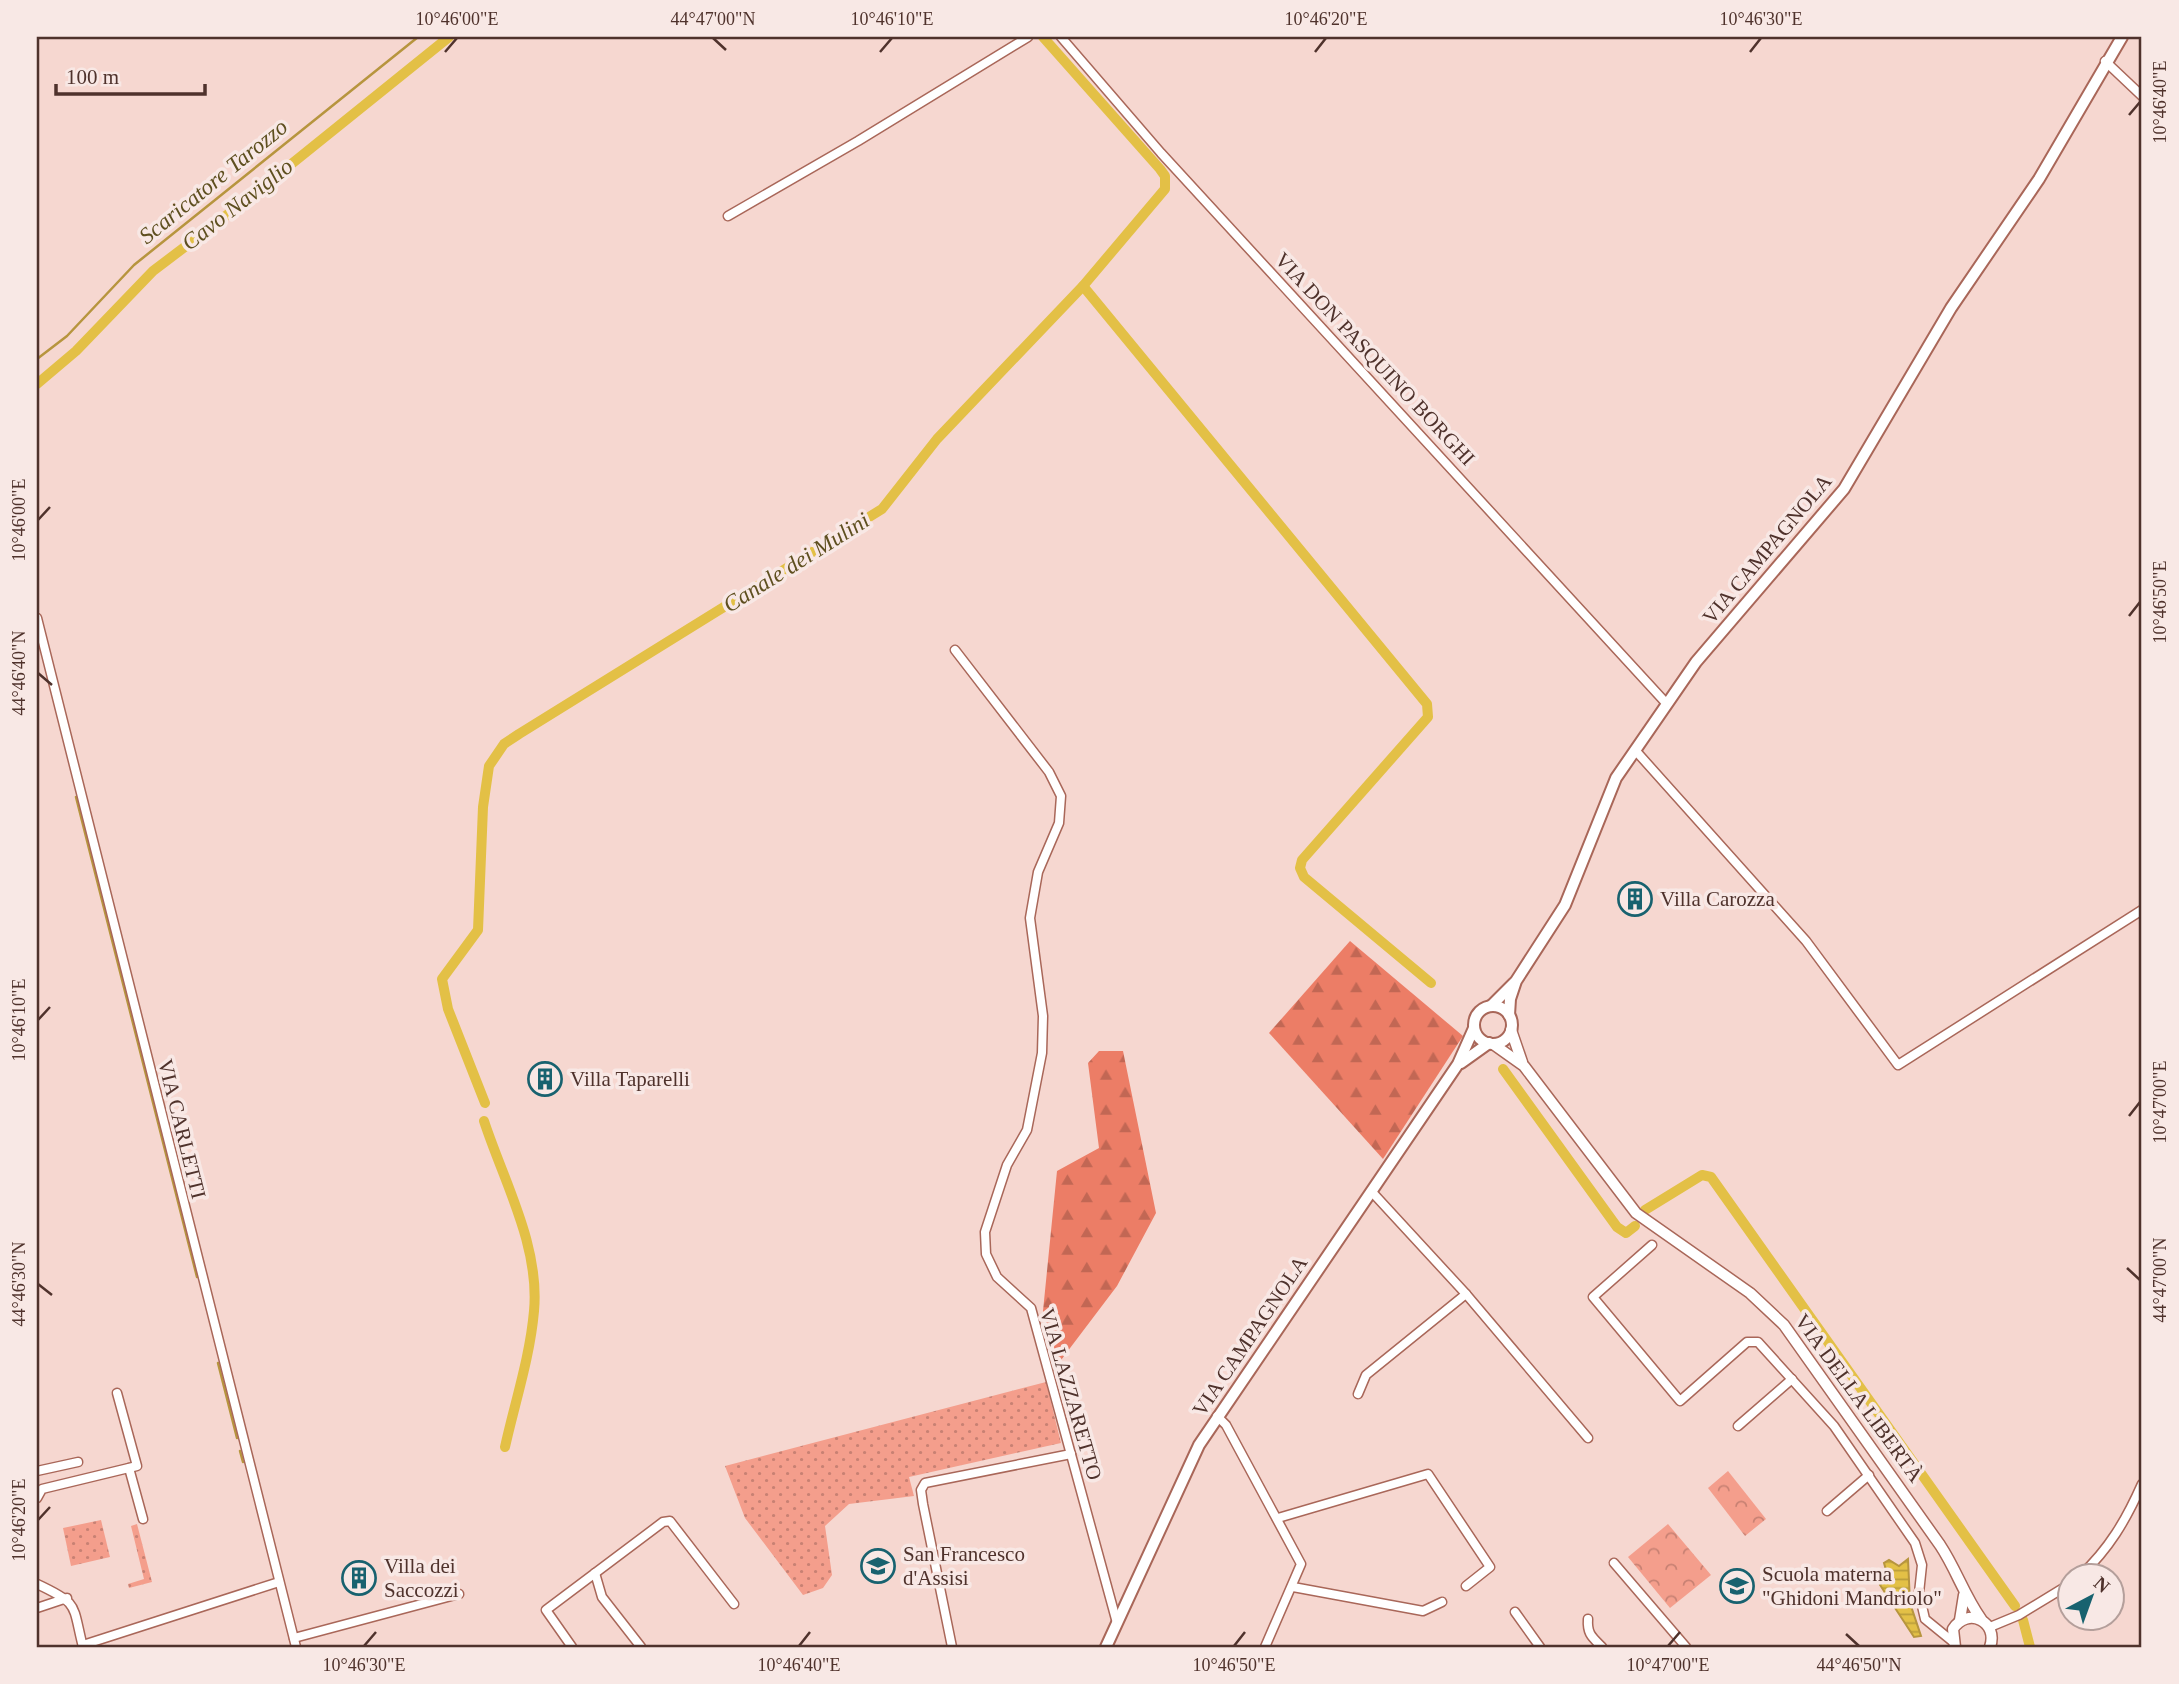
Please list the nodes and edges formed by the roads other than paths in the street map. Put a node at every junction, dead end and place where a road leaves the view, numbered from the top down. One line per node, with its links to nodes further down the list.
1 (1028, 37): 6 (street)
2 (1061, 37): 9 (street, VIA DON PASQUINO BORGHI)
3 (2122, 37): 4 (main road, VIA CAMPAGNOLA)
4 (2105, 61): 5 (street); 9 (main road, VIA CAMPAGNOLA)
5 (2142, 96)
6 (728, 216)
7 (37, 618): 43 (street, VIA CARLETTI)
8 (955, 650): 29 (street, VIA LAZZARETTO)
9 (1666, 703): 10 (main road, VIA CAMPAGNOLA)
10 (1635, 750): 11 (street); 12 (main road, VIA CAMPAGNOLA)
11 (2142, 910)
12 (1516, 981): 13 (main road, VIA CAMPAGNOLA); 14 (main road, VIA CAMPAGNOLA)
13 (1491, 1006): 14 (main road); 15 (main road, VIA CAMPAGNOLA)
14 (1509, 1015): 16 (main road, VIA CAMPAGNOLA)
15 (1474, 1028): 17 (main road); 18 (main road, VIA CAMPAGNOLA)
16 (1511, 1030): 17 (main road, VIA CAMPAGNOLA); 19 (street, VIA DELLA LIBERTÀ)
17 (1491, 1043): 18 (main road, VIA CAMPAGNOLA); 19 (street, VIA DELLA LIBERTÀ)
18 (1458, 1065): 20 (main road, VIA CAMPAGNOLA)
19 (1524, 1066): 49 (street, VIA DELLA LIBERTÀ)
20 (1372, 1192): 22 (street); 26 (main road, VIA CAMPAGNOLA)
21 (1652, 1245): 23 (street)
22 (1466, 1294): 25 (street); 28 (street)
23 (1792, 1379): 27 (street); 33 (street)
24 (117, 1393): 31 (street)
25 (1358, 1394)
26 (1217, 1416): 38 (street); 58 (main road, VIA CAMPAGNOLA)
27 (1738, 1426)
28 (1588, 1438)
29 (1071, 1454): 58 (street, VIA LAZZARETTO); 67 (street)
30 (78, 1462): 32 (street)
31 (129, 1468): 35 (street); 39 (street)
32 (37, 1471): 35 (street)
33 (1869, 1475): 37 (street); 59 (street)
34 (2142, 1484): 40 (street)
35 (42, 1489): 36 (street)
36 (37, 1498)
37 (1827, 1511)
38 (1278, 1518): 45 (street); 46 (street)
39 (143, 1519)
40 (2095, 1562)
41 (1614, 1563): 72 (street)
42 (595, 1573): 52 (street); 65 (street); 66 (street)
43 (279, 1582): 61 (street, VIA CARLETTI); 64 (street)
44 (37, 1584): 50 (street)
45 (1466, 1586)
46 (1293, 1587): 51 (street); 69 (street)
47 (2056, 1593): 60 (street)
48 (459, 1594): 61 (street)
49 (1964, 1595): 56 (street, VIA DELLA LIBERTÀ); 57 (street)
50 (67, 1598): 53 (street); 64 (street)
51 (1442, 1602)
52 (734, 1604)
53 (37, 1608)
54 (1515, 1612): 70 (street)
55 (1588, 1619): 71 (street)
56 (1981, 1619): 57 (street); 60 (street, VIA DELLA LIBERTÀ)
57 (1959, 1622): 59 (street); 63 (street)
58 (1117, 1623): 68 (main road, VIA CAMPAGNOLA)
59 (1934, 1627): 63 (street)
60 (1990, 1627): 62 (street)
61 (295, 1643)
62 (1993, 1644)
63 (1953, 1645)
64 (83, 1646)
65 (572, 1647)
66 (641, 1647)
67 (953, 1647)
68 (1106, 1647)
69 (1265, 1647)
70 (1540, 1647)
71 (1602, 1647)
72 (1686, 1647)

